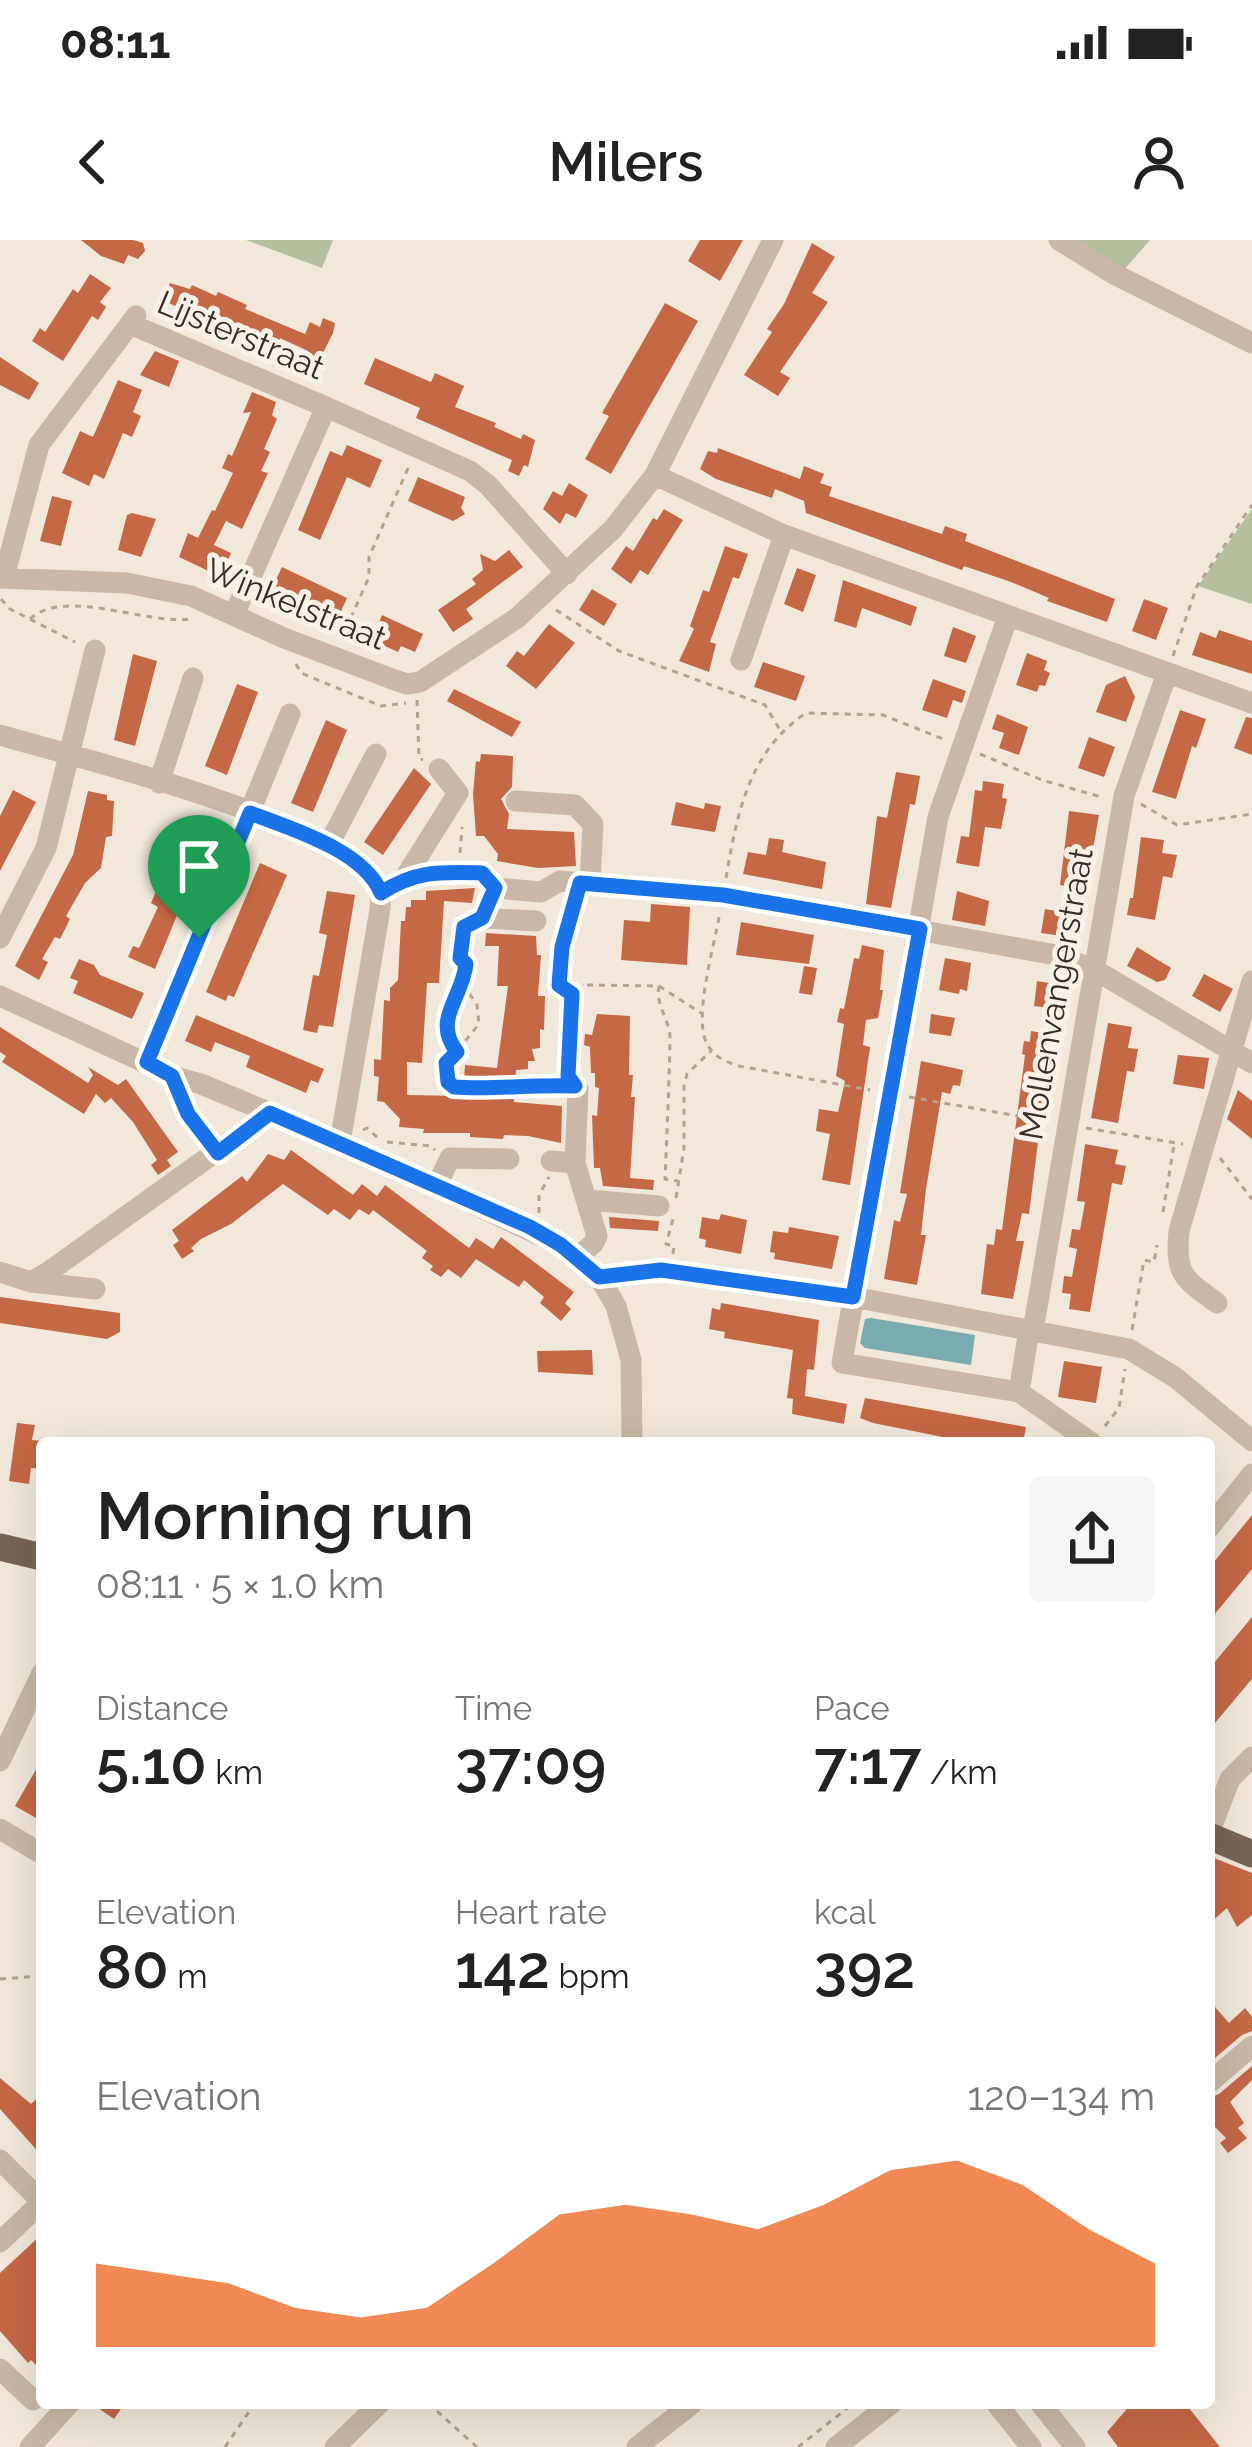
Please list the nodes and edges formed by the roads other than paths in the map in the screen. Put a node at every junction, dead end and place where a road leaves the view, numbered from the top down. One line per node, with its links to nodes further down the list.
1 (773, 240): 5 (street, Winkelstraat)
2 (1060, 240): 3 (street)
3 (1252, 343)
4 (326, 406): 7 (street, Lijsterstraat); 8 (street, Lijsterstraat); 9 (street)
5 (655, 475): 6 (street); 7 (street, Winkelstraat)
6 (784, 535): 10 (street); 12 (street)
7 (566, 574): 9 (street, Winkelstraat)
8 (1, 584): 9 (street, Winkelstraat)
9 (231, 614)
10 (1008, 616): 13 (street); 30 (street)
11 (94, 650): 19 (street)
12 (741, 661)
13 (1167, 674): 15 (street); 33 (street, Mollenvangerstraat)
14 (193, 678): 21 (street)
15 (1252, 703)
16 (290, 714): 23 (street)
17 (0, 735): 19 (street)
18 (376, 754): 24 (street)
19 (70, 755): 21 (street); 31 (street)
20 (439, 769): 25 (street)
21 (159, 783): 23 (street)
22 (516, 801): 26 (street)
23 (250, 813): 24 (street); 37 (street)
24 (329, 844): 28 (street)
25 (404, 880): 27 (street); 28 (street)
26 (585, 883): 27 (street); 30 (street)
27 (495, 888): 29 (street)
28 (381, 893): 41 (street)
29 (536, 922)
30 (920, 929): 33 (street); 54 (street)
31 (0, 938)
32 (562, 955): 45 (street)
33 (1095, 970): 36 (street); 56 (street, Mollenvangerstraat)
34 (1252, 981): 36 (street)
35 (0, 996): 37 (street)
36 (1231, 1047): 38 (street); 55 (street)
37 (147, 1062): 39 (street)
38 (1252, 1063)
39 (172, 1076): 40 (street); 42 (street)
40 (270, 1113): 41 (street); 42 (street)
41 (340, 1142): 46 (street)
42 (218, 1153): 49 (street)
43 (509, 1159): 46 (street)
44 (551, 1162): 45 (street)
45 (575, 1163): 47 (street)
46 (437, 1185): 50 (street)
47 (588, 1201): 48 (street); 50 (street)
48 (659, 1206)
49 (74, 1256): 53 (street); 53 (street)
50 (576, 1258): 52 (street)
51 (0, 1272): 53 (street)
52 (599, 1277): 54 (street); 59 (street)
53 (31, 1282)
54 (853, 1297): 56 (street); 57 (street)
55 (1216, 1303)
56 (1031, 1330): 57 (street, Mollenvangerstraat); 60 (street)
57 (1019, 1392): 58 (street)
58 (1098, 1436)
59 (632, 1437)
60 (1252, 1442)
61 (1252, 1474): 62 (street)
62 (1215, 1520)
63 (0, 1546): 64 (main road)
64 (36, 1555)
65 (36, 1686): 67 (street)
66 (1252, 1757): 68 (street)
67 (0, 1761)
68 (1215, 1818)
69 (0, 1829): 71 (street)
70 (1215, 1837): 72 (main road)
71 (36, 1850)
72 (1252, 1854)
73 (1252, 2046): 74 (street)
74 (1215, 2079)
75 (0, 2159): 76 (street)
76 (36, 2196)
77 (36, 2208): 78 (street)
78 (0, 2242)
79 (0, 2369): 80 (street)
80 (33, 2400)
81 (65, 2409): 87 (street)
82 (374, 2409): 88 (street)
83 (685, 2409): 89 (street)
84 (884, 2409): 90 (street)
85 (1001, 2409): 91 (street)
86 (1045, 2409): 92 (street)
87 (36, 2445)
88 (335, 2447)
89 (637, 2447)
90 (836, 2447)
91 (1031, 2447)
92 (1075, 2447)

